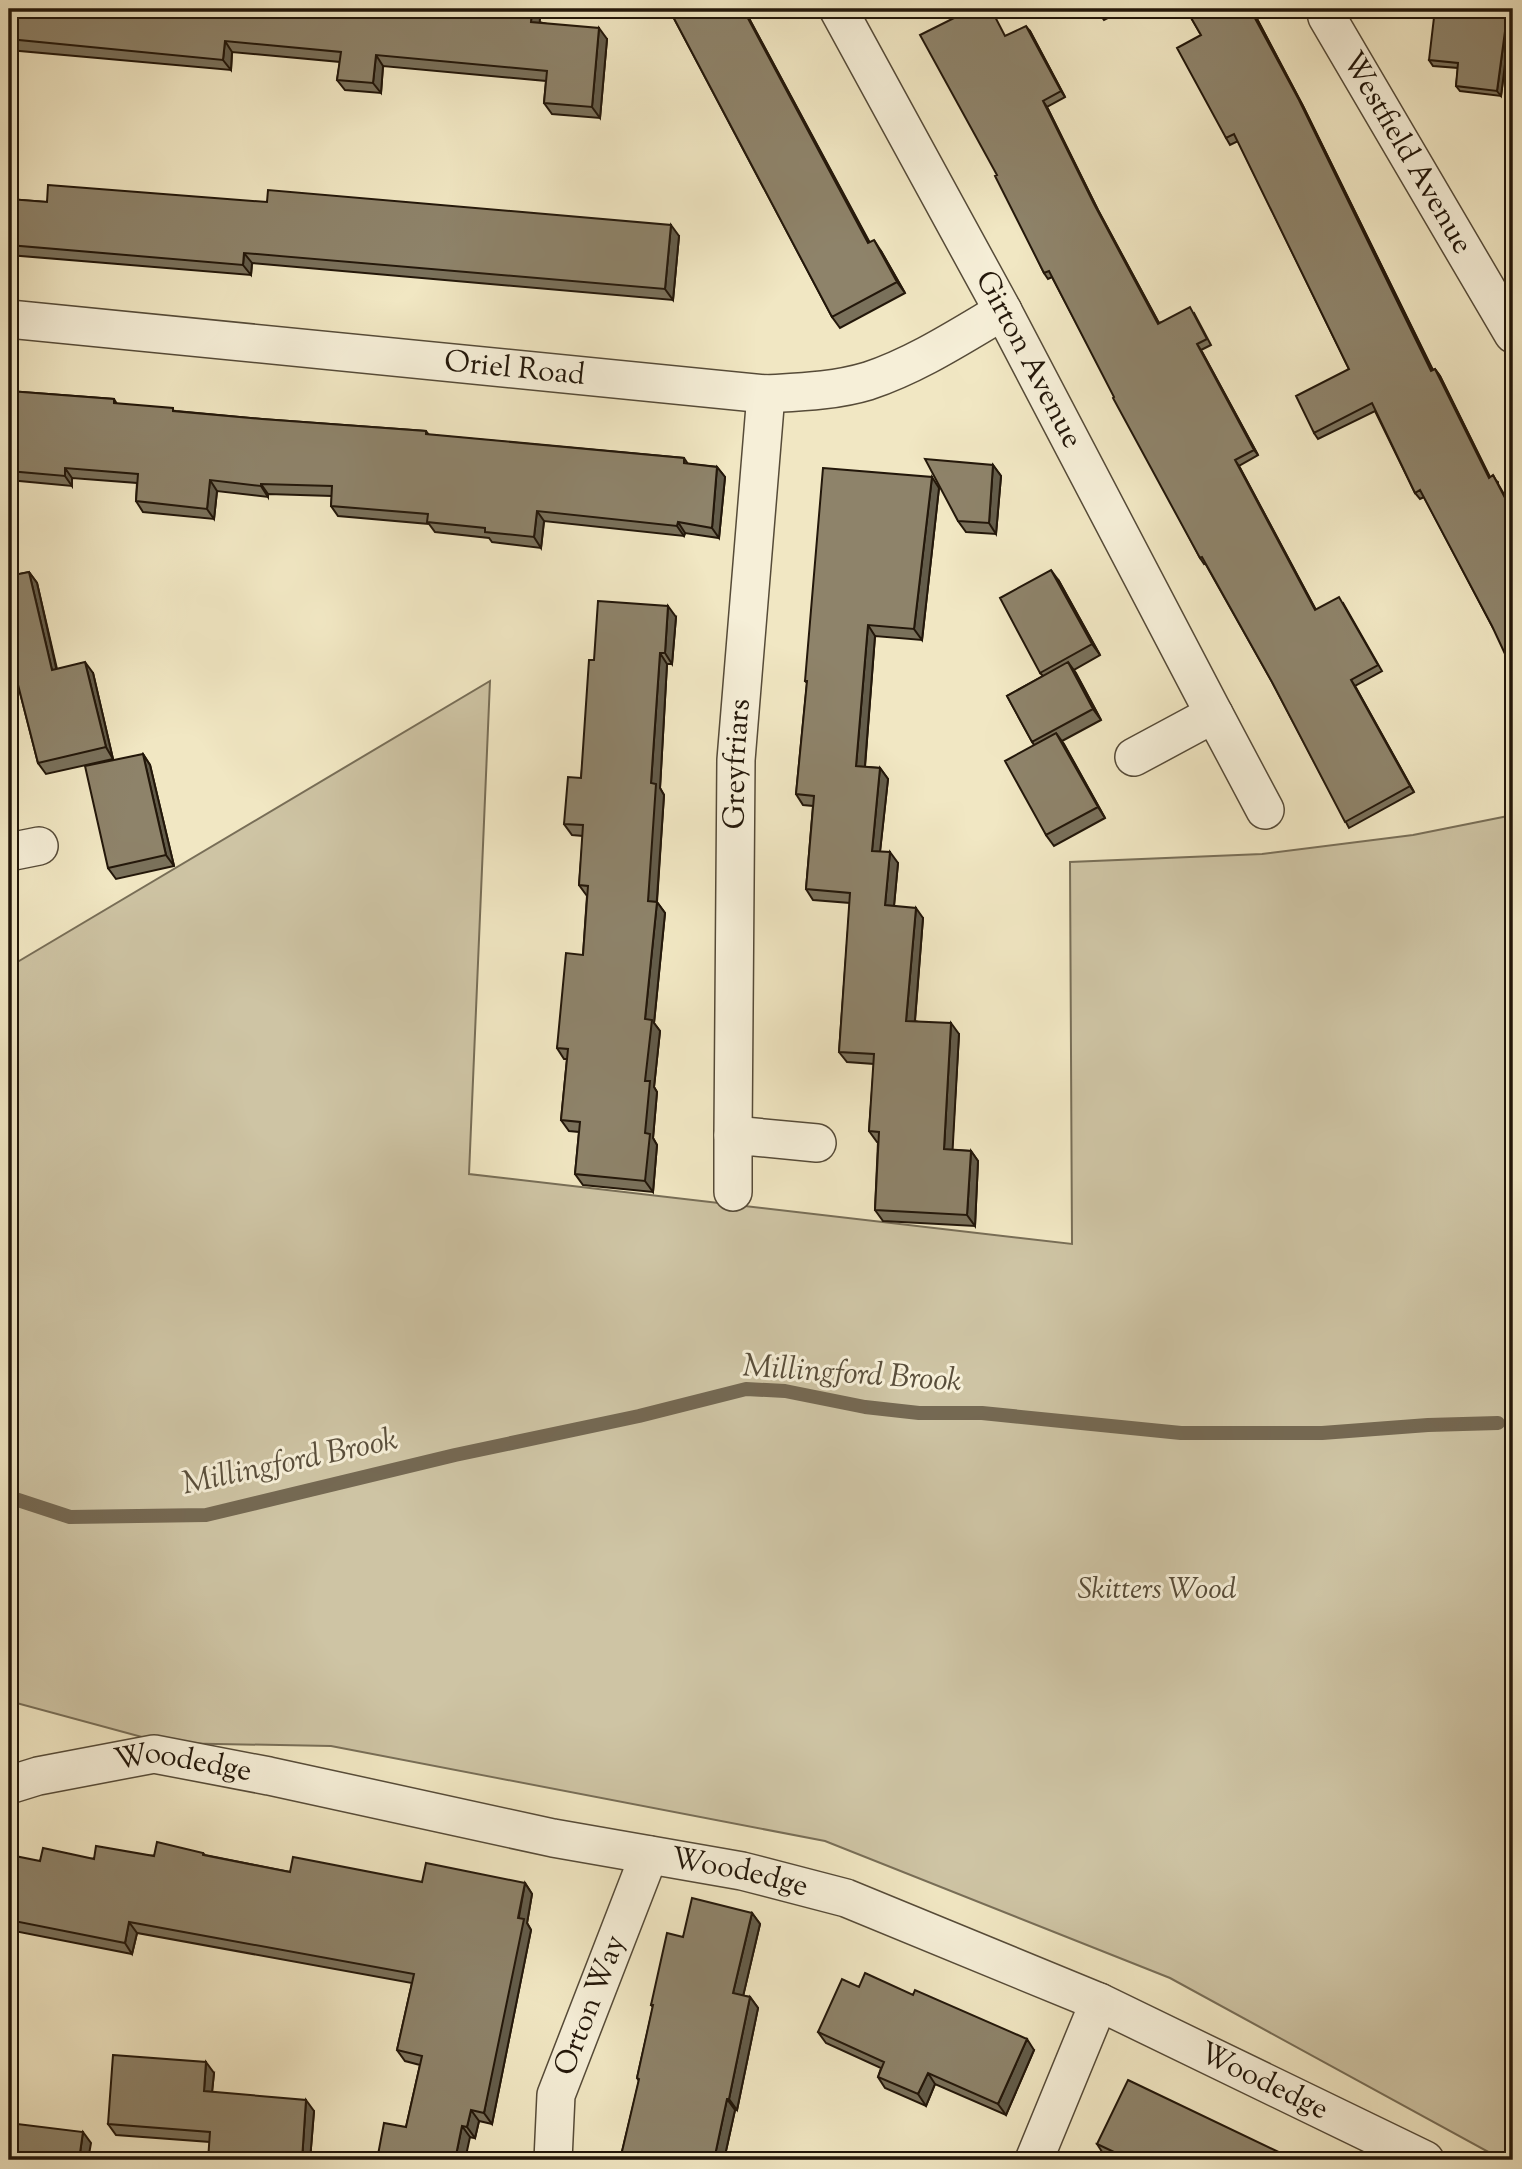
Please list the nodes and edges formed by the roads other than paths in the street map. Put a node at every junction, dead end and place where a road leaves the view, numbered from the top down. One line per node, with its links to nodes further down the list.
1 (838, 9): 3 (street, Girton Avenue)
2 (1325, 9): 5 (street, Westfield Avenue)
3 (1003, 311): 6 (street, Oriel Road); 7 (street, Girton Avenue)
4 (9, 319): 6 (street, Oriel Road)
5 (1513, 334)
6 (766, 394): 10 (street, Greyfriars)
7 (1214, 714): 8 (street); 9 (street, Girton Avenue)
8 (1134, 757)
9 (1265, 810)
10 (733, 1135): 11 (street); 12 (street, Greyfriars)
11 (817, 1143)
12 (733, 1192)
13 (9, 1785): 14 (street, Woodedge)
14 (649, 1855): 15 (street, Woodedge); 16 (street, Orton Way)
15 (1099, 2001): 17 (street); 18 (street, Woodedge)
16 (553, 2160)
17 (1034, 2160)
18 (1424, 2160)

